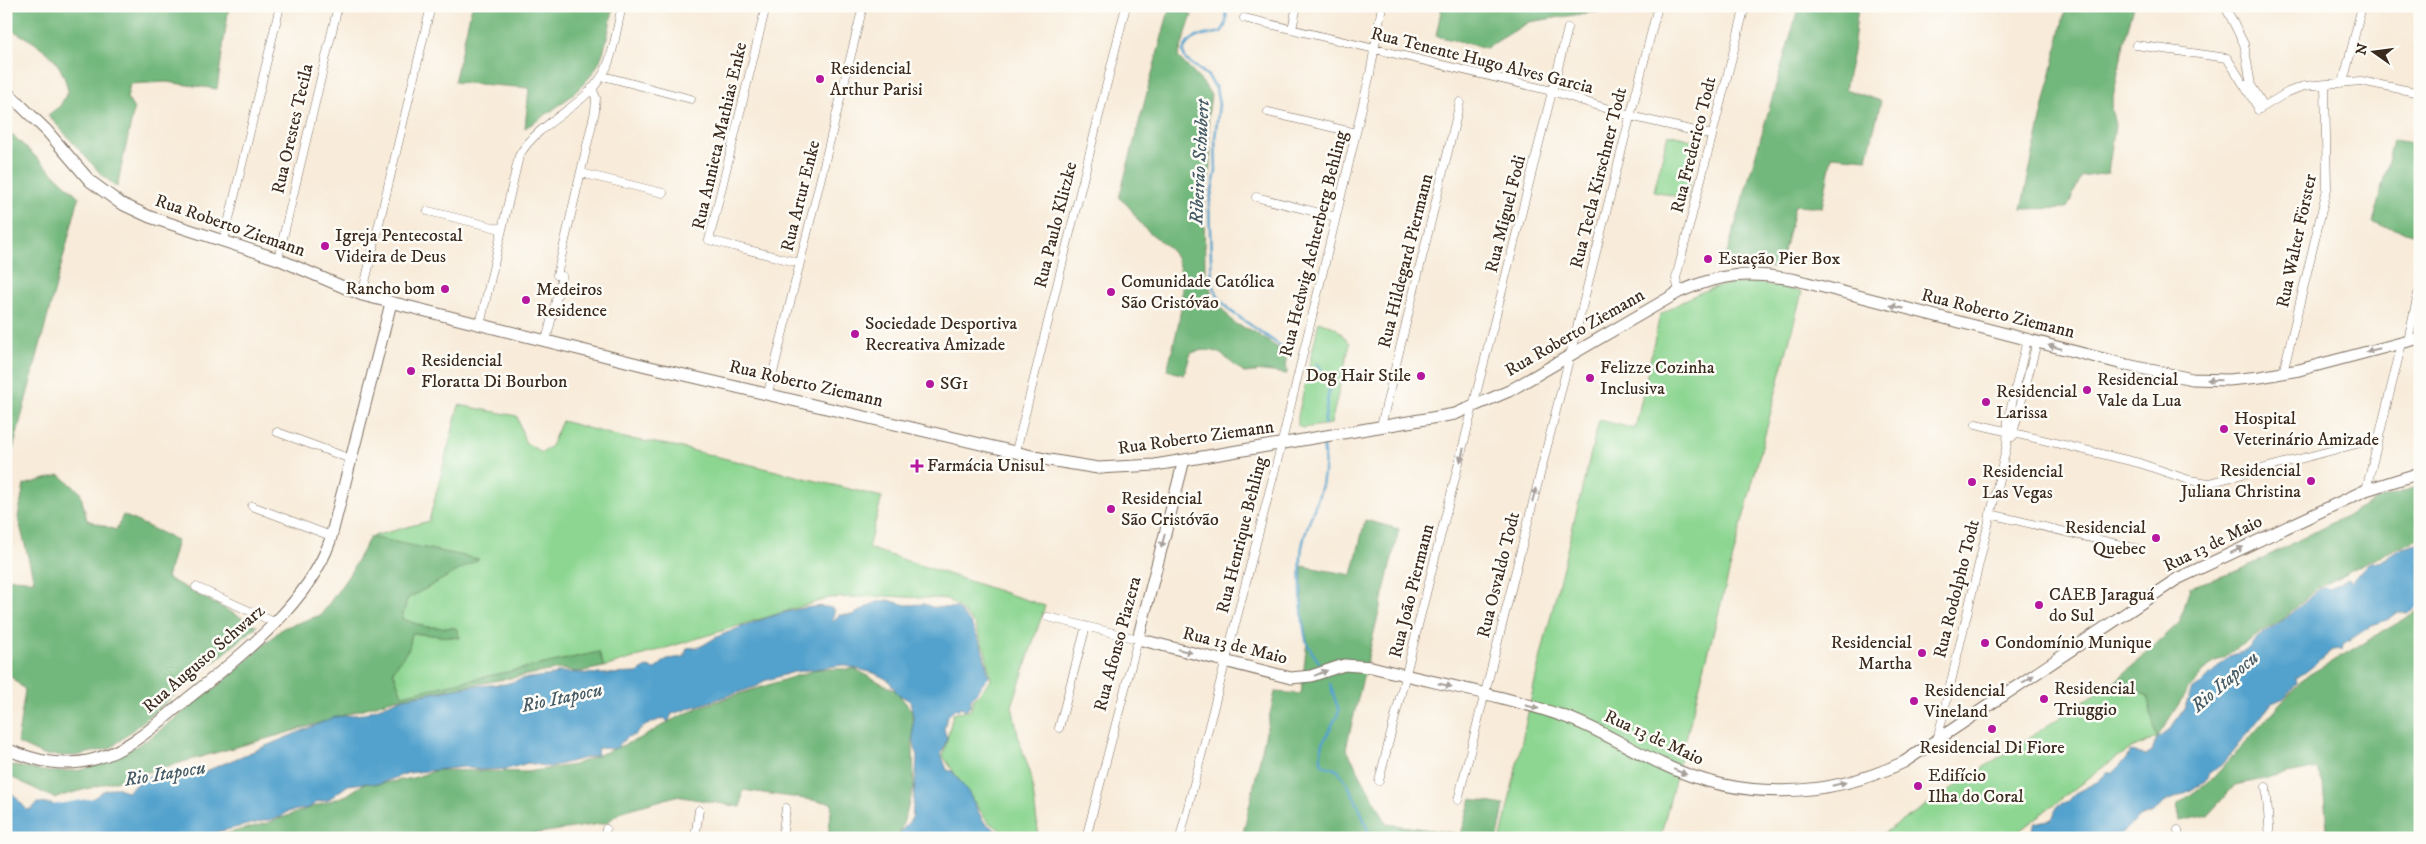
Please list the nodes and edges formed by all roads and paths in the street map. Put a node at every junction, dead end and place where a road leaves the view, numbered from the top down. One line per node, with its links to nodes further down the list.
1 (280, 6): 39 (street)
2 (338, 6): 40 (street, Rua Orestes Tecila)
3 (431, 6): 44 (street)
4 (622, 6): 19 (street)
5 (766, 6): 41 (street, Rua Annieta Mathias Enke)
6 (863, 6): 41 (street, Rua Artur Enke)
7 (1126, 6): 63 (street, Rua Paulo Klitzke)
8 (1297, 6): 16 (street)
9 (1382, 6): 18 (street, Rua Hedwig Achterberg Behling)
10 (1658, 6): 30 (street, Rua Tecla Kirschner Todt)
11 (1745, 6): 32 (street, Rua Frederico Todt)
12 (2225, 6): 28 (street)
13 (2362, 6): 20 (street)
14 (1244, 18): 16 (street, Rua Tenente Hugo Alves Garcia)
15 (1568, 28): 24 (street, Rua Miguel Fodi)
16 (1292, 29): 18 (street, Rua Tenente Hugo Alves Garcia)
17 (2136, 44): 28 (street)
18 (1374, 50): 24 (street, Rua Tenente Hugo Alves Garcia); 31 (street, Rua Hedwig Achterberg Behling)
19 (603, 76): 22 (street); 26 (street)
20 (2343, 83): 21 (street); 25 (street)
21 (2325, 85): 28 (street); 52 (street, Rua Walter Förster)
22 (592, 88): 33 (street); 38 (street)
23 (6, 91): 39 (main road, Rua Roberto Ziemann)
24 (1552, 91): 30 (street, Rua Tenente Hugo Alves Garcia); 54 (street, Rua Miguel Fodi)
25 (2420, 94)
26 (691, 99)
27 (1460, 102): 56 (street, Rua Hildegard Piermann)
28 (2261, 108)
29 (1268, 112): 31 (street)
30 (1630, 116): 32 (street, Rua Tenente Hugo Alves Garcia); 51 (street, Rua Tecla Kirschner Todt)
31 (1356, 133): 37 (street, Rua Hedwig Achterberg Behling)
32 (1712, 135): 42 (street, Rua Frederico Todt)
33 (581, 173): 34 (street); 48 (street)
34 (663, 193)
35 (1256, 197): 37 (street)
36 (428, 211): 38 (street)
37 (1336, 217): 61 (street, Rua Hedwig Achterberg Behling)
38 (501, 229): 46 (street)
39 (224, 240): 40 (main road, Rua Roberto Ziemann)
40 (278, 259): 44 (main road, Rua Roberto Ziemann)
41 (800, 263): 53 (street, Rua Artur Enke)
42 (1679, 292): 49 (main road, Rua Roberto Ziemann, one-way to 42); 51 (main road, Rua Roberto Ziemann)
43 (2418, 294): 50 (street)
44 (362, 295): 45 (main road, Rua Roberto Ziemann)
45 (391, 304): 46 (main road, Rua Roberto Ziemann); 64 (main road, Rua Augusto Schwarz)
46 (480, 325): 48 (main road, Rua Roberto Ziemann)
47 (2420, 338): 50 (main road, Rua Roberto Ziemann)
48 (546, 341): 53 (main road, Rua Roberto Ziemann)
49 (2032, 341): 52 (main road, Rua Roberto Ziemann, one-way to 49); 57 (street, Rua Rodolpho Todt); 59 (street, Rua Rodolpho Todt)
50 (2405, 342): 52 (main road, Rua Roberto Ziemann, one-way to 52); 60 (street)
51 (1568, 357): 54 (main road, Rua Roberto Ziemann); 79 (street, Rua Osvaldo Todt, one-way to 51)
52 (2283, 373)
53 (768, 393): 63 (main road, Rua Roberto Ziemann)
54 (1474, 408): 56 (main road, Rua Roberto Ziemann); 78 (street, Rua João Piermann, one-way to 78)
55 (1976, 424): 57 (street)
56 (1381, 426): 61 (main road, Rua Roberto Ziemann)
57 (2006, 431): 59 (street); 62 (street, Rua Rodolpho Todt)
58 (277, 432): 64 (street)
59 (2014, 433): 60 (street); 62 (street, Rua Rodolpho Todt)
60 (2379, 438): 67 (street)
61 (1281, 444): 65 (main road, Rua Roberto Ziemann); 77 (street, Rua Henrique Behling)
62 (2007, 445): 69 (street, Rua Rodolpho Todt)
63 (1016, 451): 65 (main road, Rua Roberto Ziemann)
64 (351, 459): 70 (main road, Rua Augusto Schwarz)
65 (1184, 460): 76 (main road, Rua Afonso Piazera, one-way to 76)
66 (2420, 473): 67 (main road, Rua 13 de Maio)
67 (2366, 490): 81 (main road, Rua 13 de Maio, one-way to 67)
68 (254, 509): 70 (street)
69 (1990, 514): 71 (street); 81 (street, Rua Rodolpho Todt)
70 (330, 538): 74 (main road, Rua Augusto Schwarz)
71 (2138, 549)
72 (196, 587): 74 (street)
73 (1048, 616): 75 (street, Rua 13 de Maio)
74 (274, 622): 82 (main road, Rua Augusto Schwarz)
75 (1088, 626): 76 (street, Rua 13 de Maio); 80 (street)
76 (1138, 639): 77 (main road, Rua 13 de Maio, one-way to 77); 92 (street, Rua Afonso Piazera)
77 (1225, 662): 78 (main road, Rua 13 de Maio, one-way to 78); 93 (street, Rua Henrique Behling)
78 (1406, 676): 79 (main road, Rua 13 de Maio, one-way to 79); 83 (street, Rua João Piermann)
79 (1484, 695): 81 (main road, Rua 13 de Maio, one-way to 81); 85 (street, Rua Osvaldo Todt)
80 (1061, 728)
81 (1937, 741)
82 (6, 749)
83 (1379, 781)
84 (2266, 787): 94 (street)
85 (1458, 800)
86 (786, 808): 91 (street)
87 (699, 810): 90 (street)
88 (606, 829): 89 (street)
89 (604, 838)
90 (695, 838)
91 (782, 838)
92 (1086, 838)
93 (1180, 838)
94 (2270, 838)

